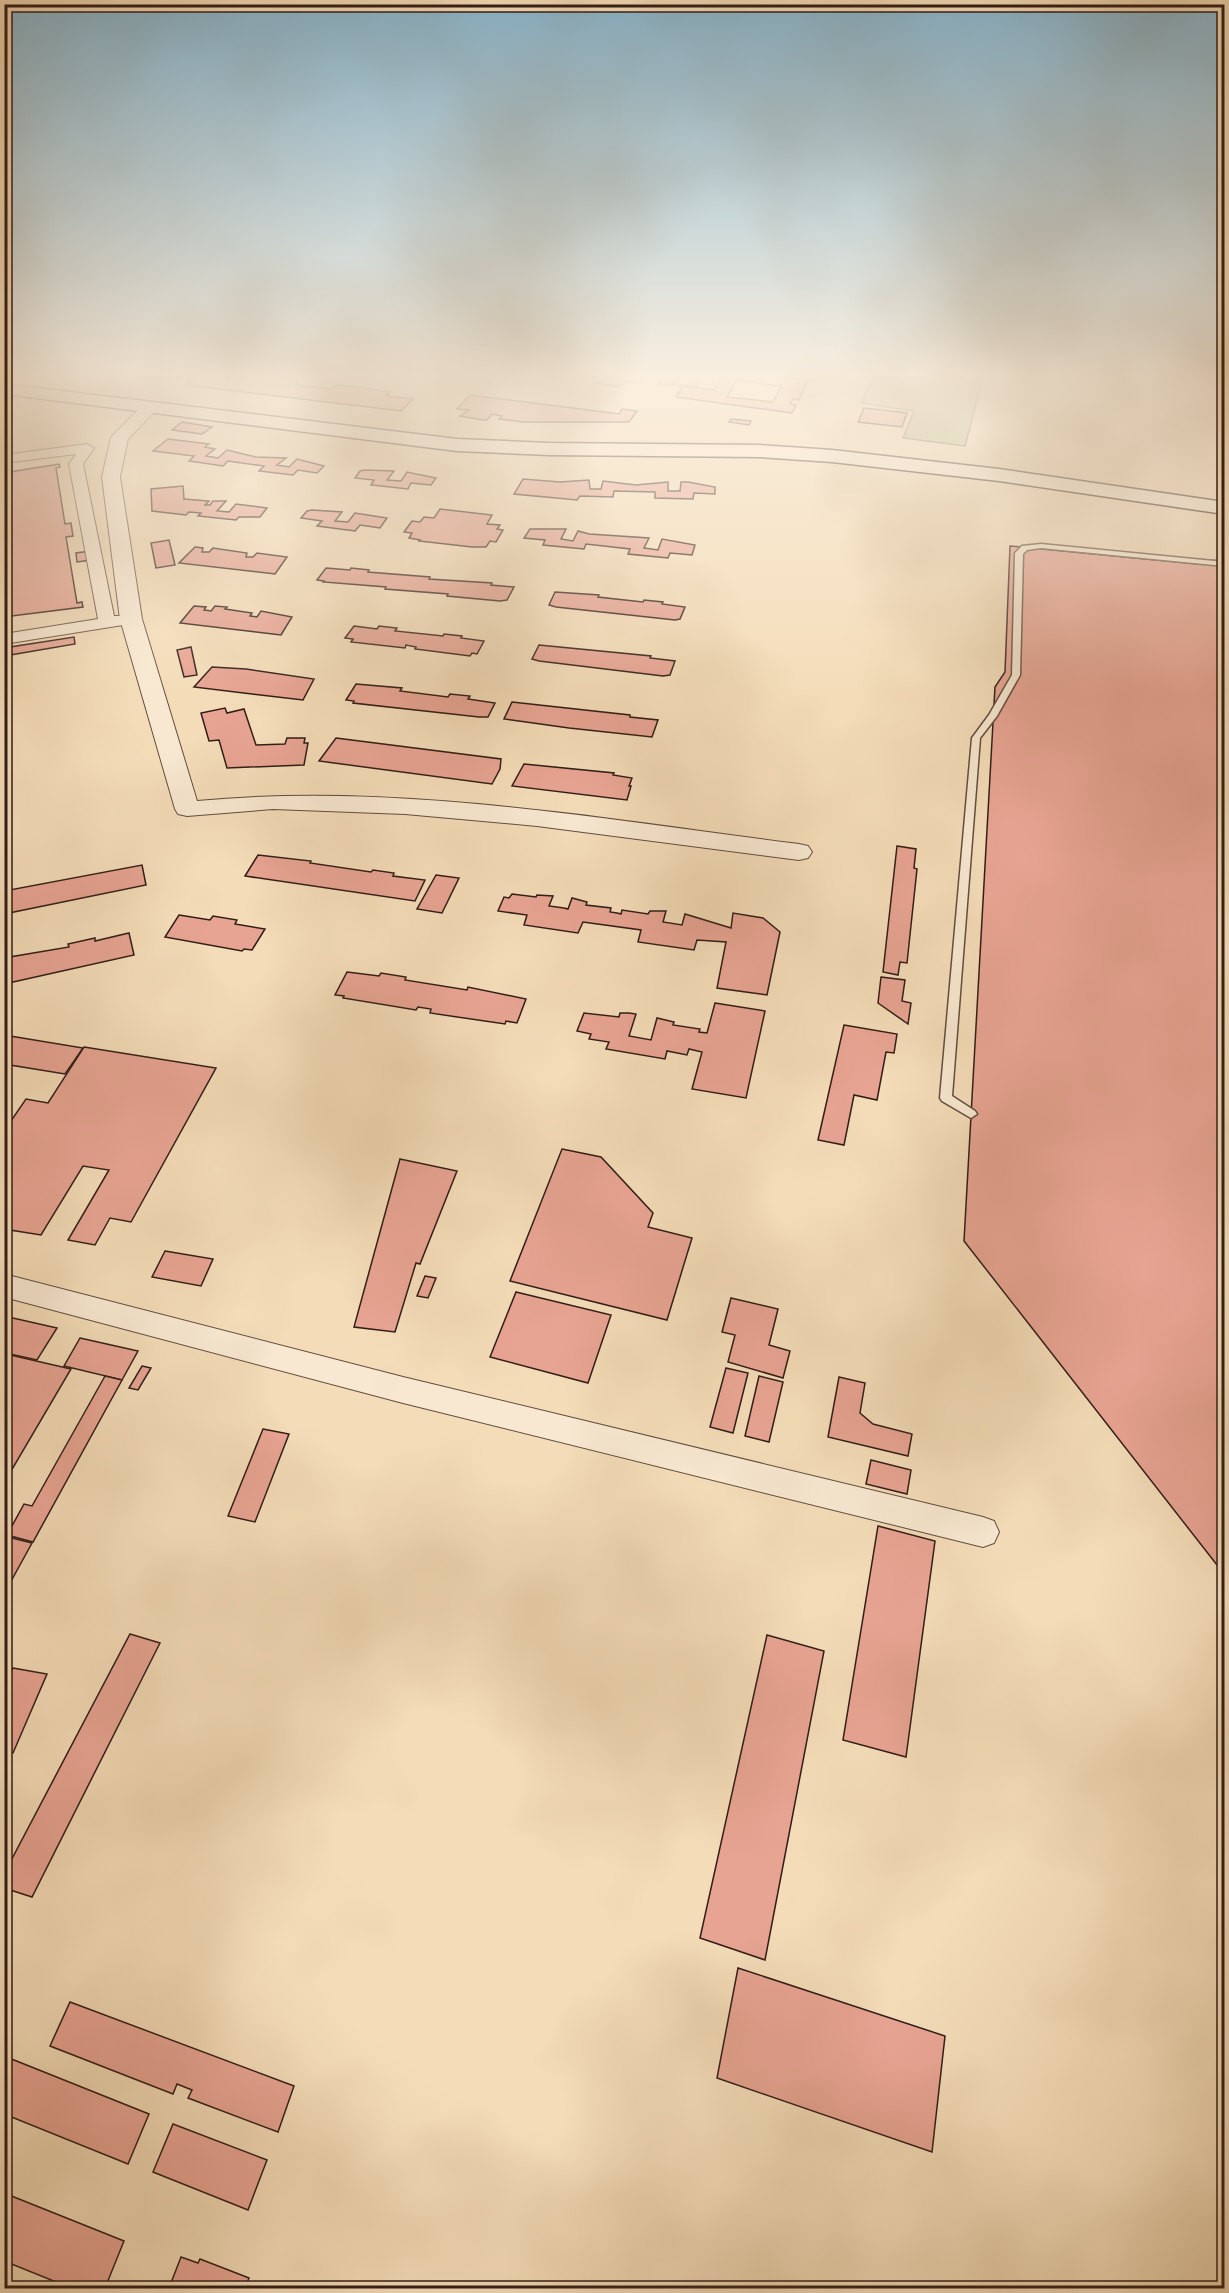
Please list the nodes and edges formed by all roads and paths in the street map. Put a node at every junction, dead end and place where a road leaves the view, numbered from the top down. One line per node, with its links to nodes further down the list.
1 (79, 481): 9 (street)
2 (111, 481): 8 (street)
3 (1040, 481): 6 (main road)
4 (1124, 481): 5 (main road)
5 (1224, 495)
6 (1224, 508)
7 (1224, 564): 12 (lane)
8 (131, 619): 9 (street); 11 (street)
9 (106, 623): 10 (street)
10 (4, 639)
11 (799, 852)
12 (971, 1114)
13 (4, 1285): 14 (street)
14 (983, 1532)

